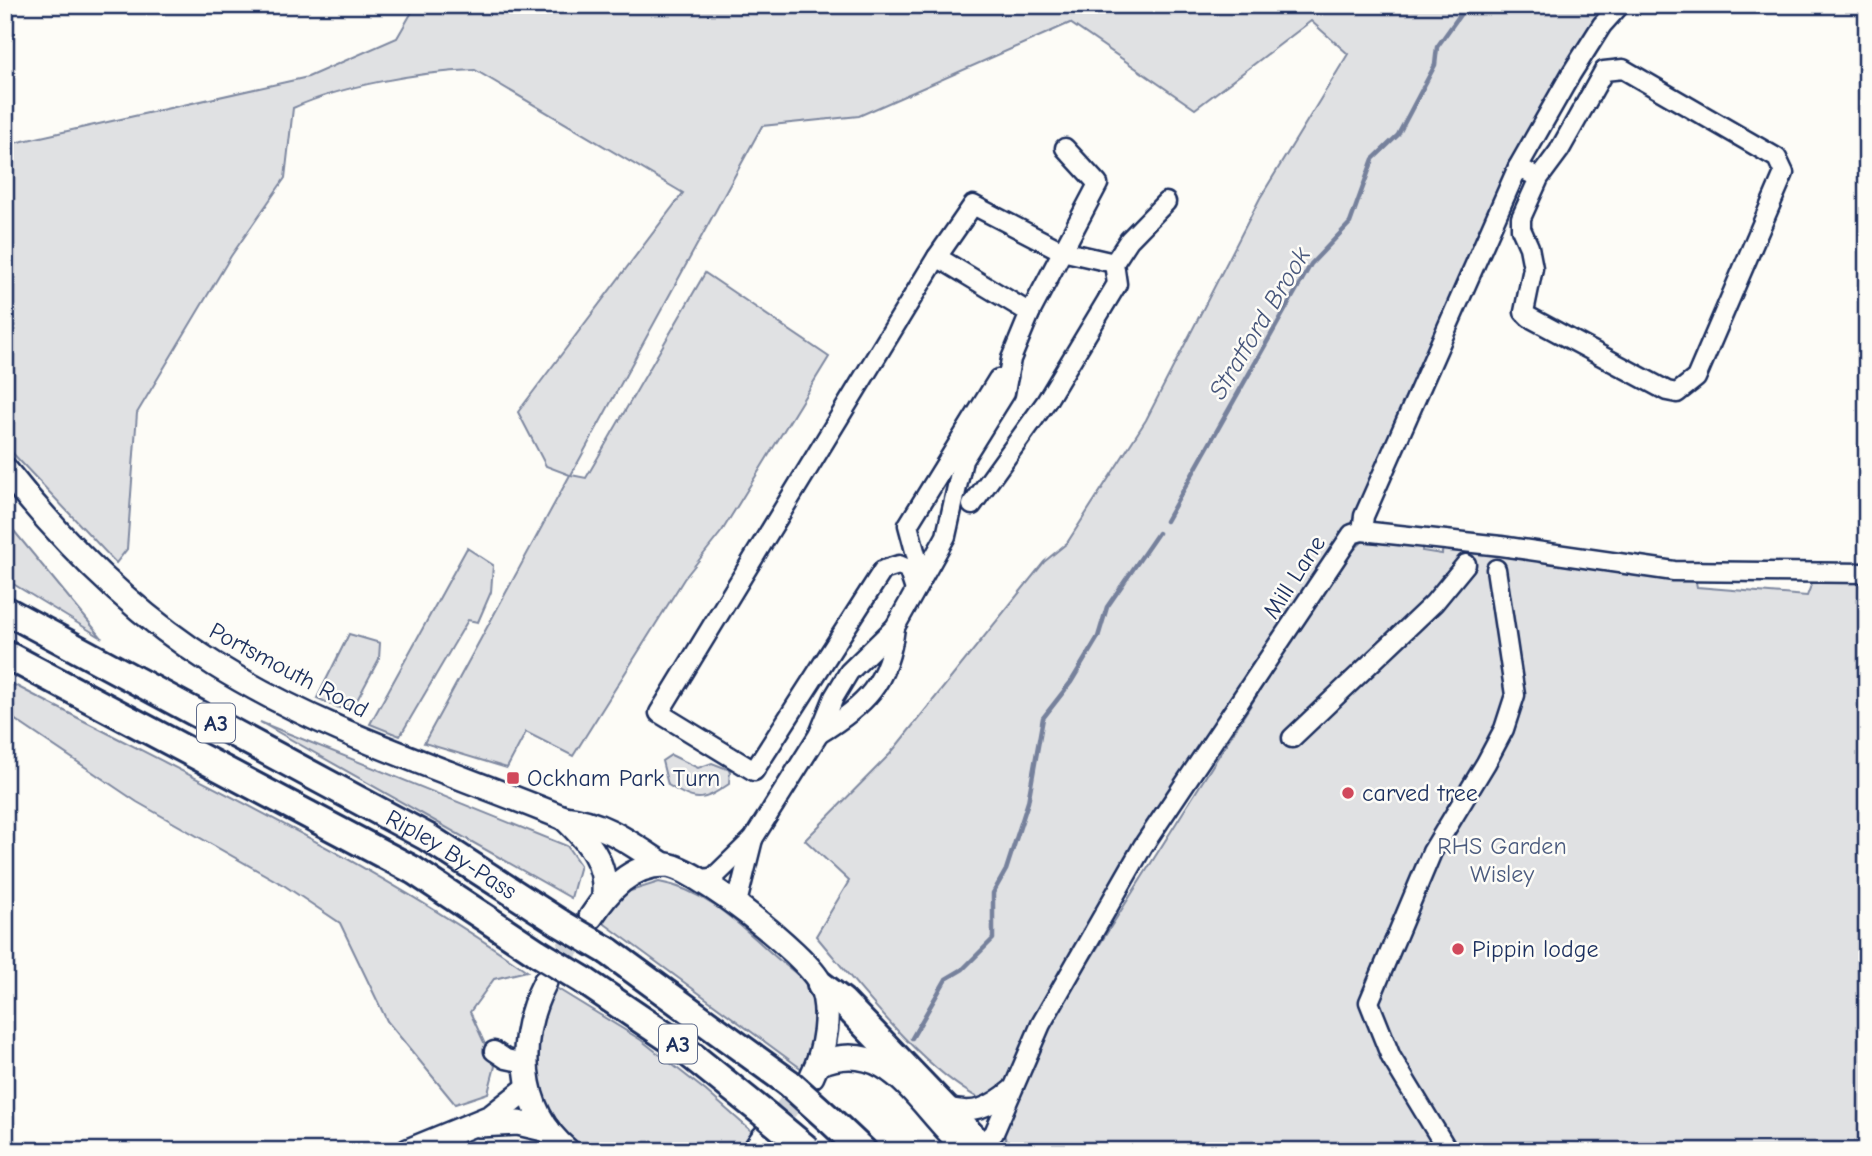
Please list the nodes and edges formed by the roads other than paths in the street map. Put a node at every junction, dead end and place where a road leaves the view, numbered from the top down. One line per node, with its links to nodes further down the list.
1 (1620, 5): 3 (street, Mill Lane)
2 (1065, 148): 6 (street)
3 (1518, 167): 4 (street); 13 (street, Mill Lane)
4 (1539, 178): 4 (street)
5 (1166, 202): 8 (street)
6 (1062, 251): 7 (street); 8 (street); 9 (street)
7 (937, 257): 9 (street); 17 (street)
8 (1114, 263): 12 (street)
9 (1030, 313): 10 (street)
10 (1008, 377): 17 (street); 17 (street)
11 (5, 469): 23 (main road, Portsmouth Road)
12 (972, 505)
13 (1362, 531): 16 (street); 36 (street, Mill Lane)
14 (1466, 564): 22 (street)
15 (1496, 569): 46 (street)
16 (1867, 573)
17 (919, 583): 19 (street)
18 (5, 610): 34 (highway, Ripley By-Pass / A3, bridge)
19 (895, 627): 21 (street); 21 (street)
20 (5, 654): 40 (highway, Ripley By-Pass / A3, bridge)
21 (819, 734): 24 (street)
22 (1292, 738)
23 (564, 818): 25 (main road, Portsmouth Road); 27 (main road, Portsmouth Road)
24 (753, 839): 26 (street); 28 (street)
25 (664, 865): 26 (main road, Portsmouth Road); 27 (main road)
26 (699, 880): 28 (main road, Portsmouth Road)
27 (604, 896): 29 (main road)
28 (736, 906): 31 (main road, Portsmouth Road)
29 (591, 917)
30 (545, 982): 33 (main road)
31 (821, 985): 34 (main road); 37 (highway)
32 (494, 1051): 33 (street)
33 (525, 1063): 35 (main road)
34 (806, 1075): 41 (main road); 45 (highway, Ripley By-Pass / A3, bridge)
35 (528, 1088): 38 (main road); 39 (main road)
36 (1013, 1088): 37 (street); 41 (street, Mill Lane)
37 (946, 1107): 41 (highway)
38 (471, 1126): 39 (main road); 44 (main road)
39 (548, 1129): 42 (main road)
40 (761, 1135): 43 (highway, Ripley By-Pass / A3, bridge)
41 (984, 1148)
42 (566, 1150)
43 (809, 1150)
44 (408, 1151)
45 (863, 1151)
46 (1448, 1151)

